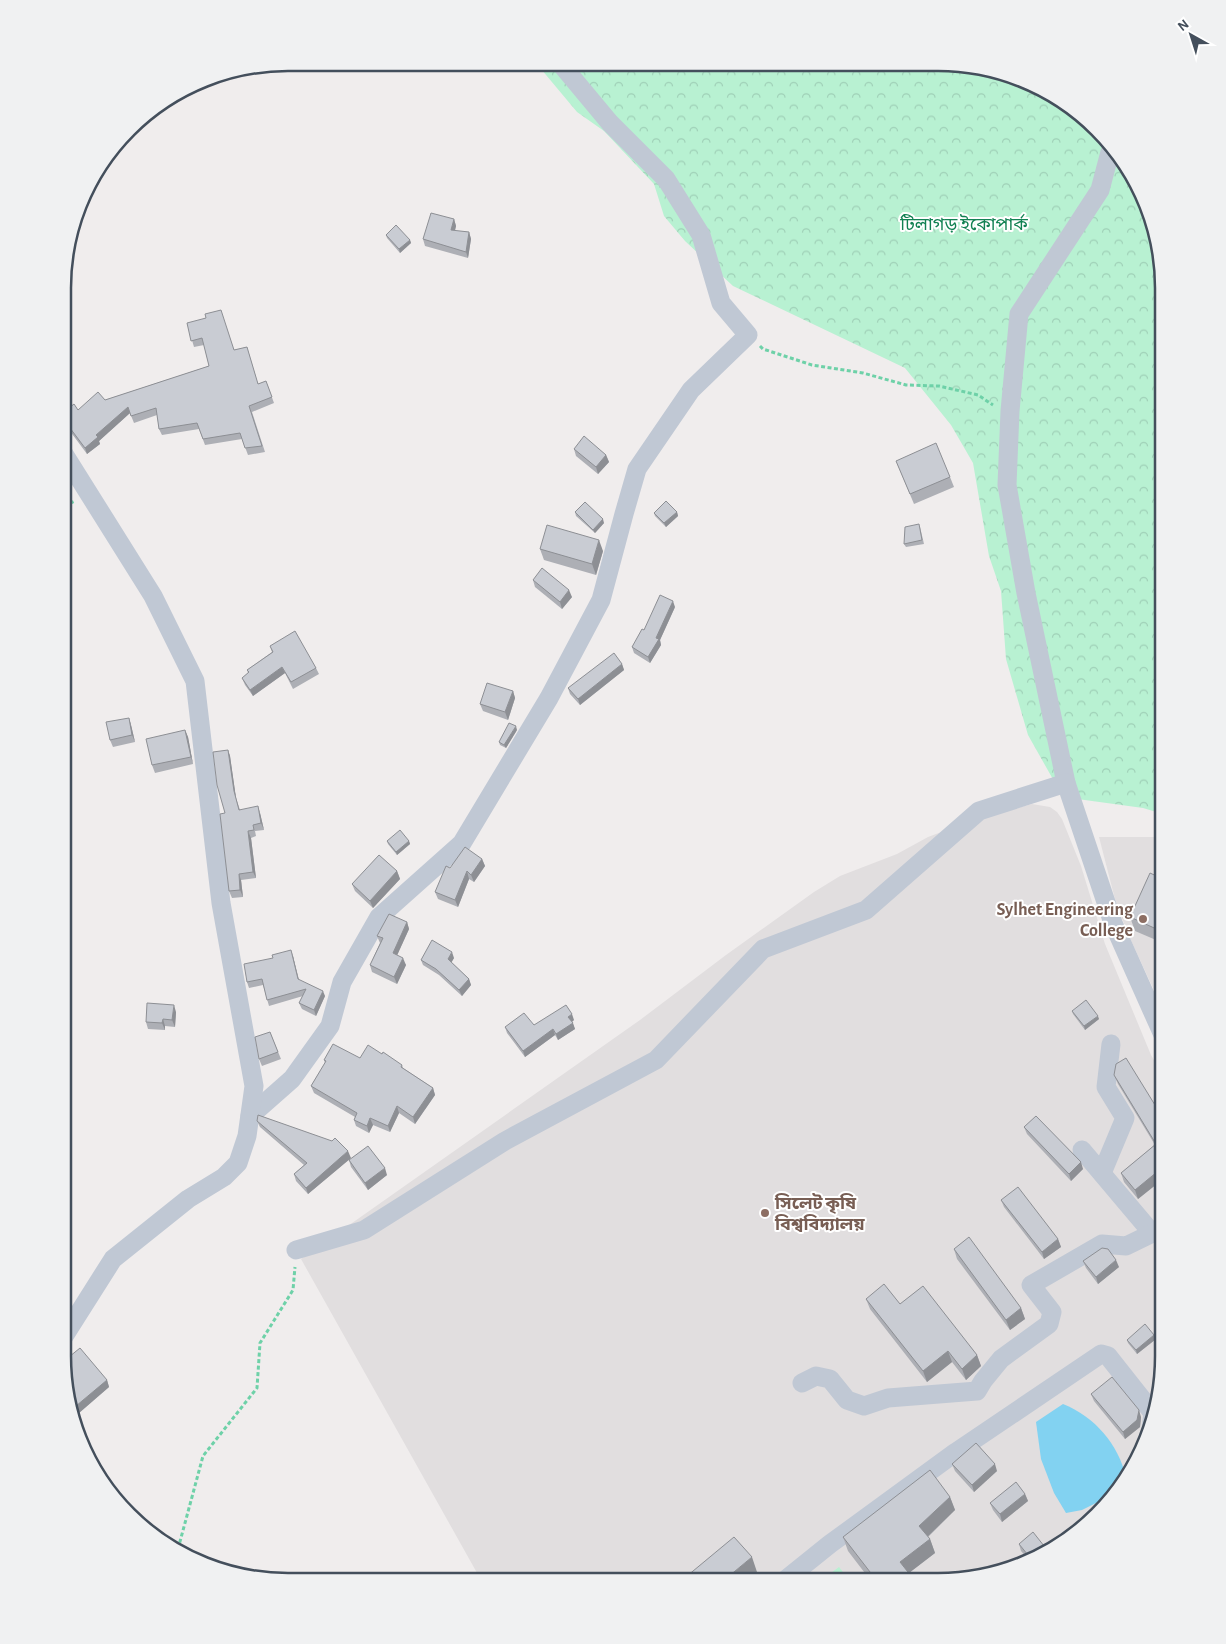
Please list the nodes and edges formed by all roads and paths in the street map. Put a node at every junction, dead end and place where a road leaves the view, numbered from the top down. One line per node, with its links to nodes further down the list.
1 (567, 71): 3 (street)
2 (1109, 155): 4 (street)
3 (748, 335): 4 (path); 9 (street)
4 (1010, 418): 6 (street)
5 (71, 465): 9 (street)
6 (1066, 783): 7 (street); 14 (street)
7 (1155, 1017)
8 (1111, 1044): 11 (street)
9 (250, 1116): 15 (street)
10 (1082, 1150): 11 (street)
11 (1102, 1174): 12 (street)
12 (1155, 1227)
13 (1155, 1232): 16 (street)
14 (296, 1250): 18 (path)
15 (71, 1324)
16 (802, 1383)
17 (1148, 1408): 19 (street)
18 (179, 1544)
19 (794, 1573)

